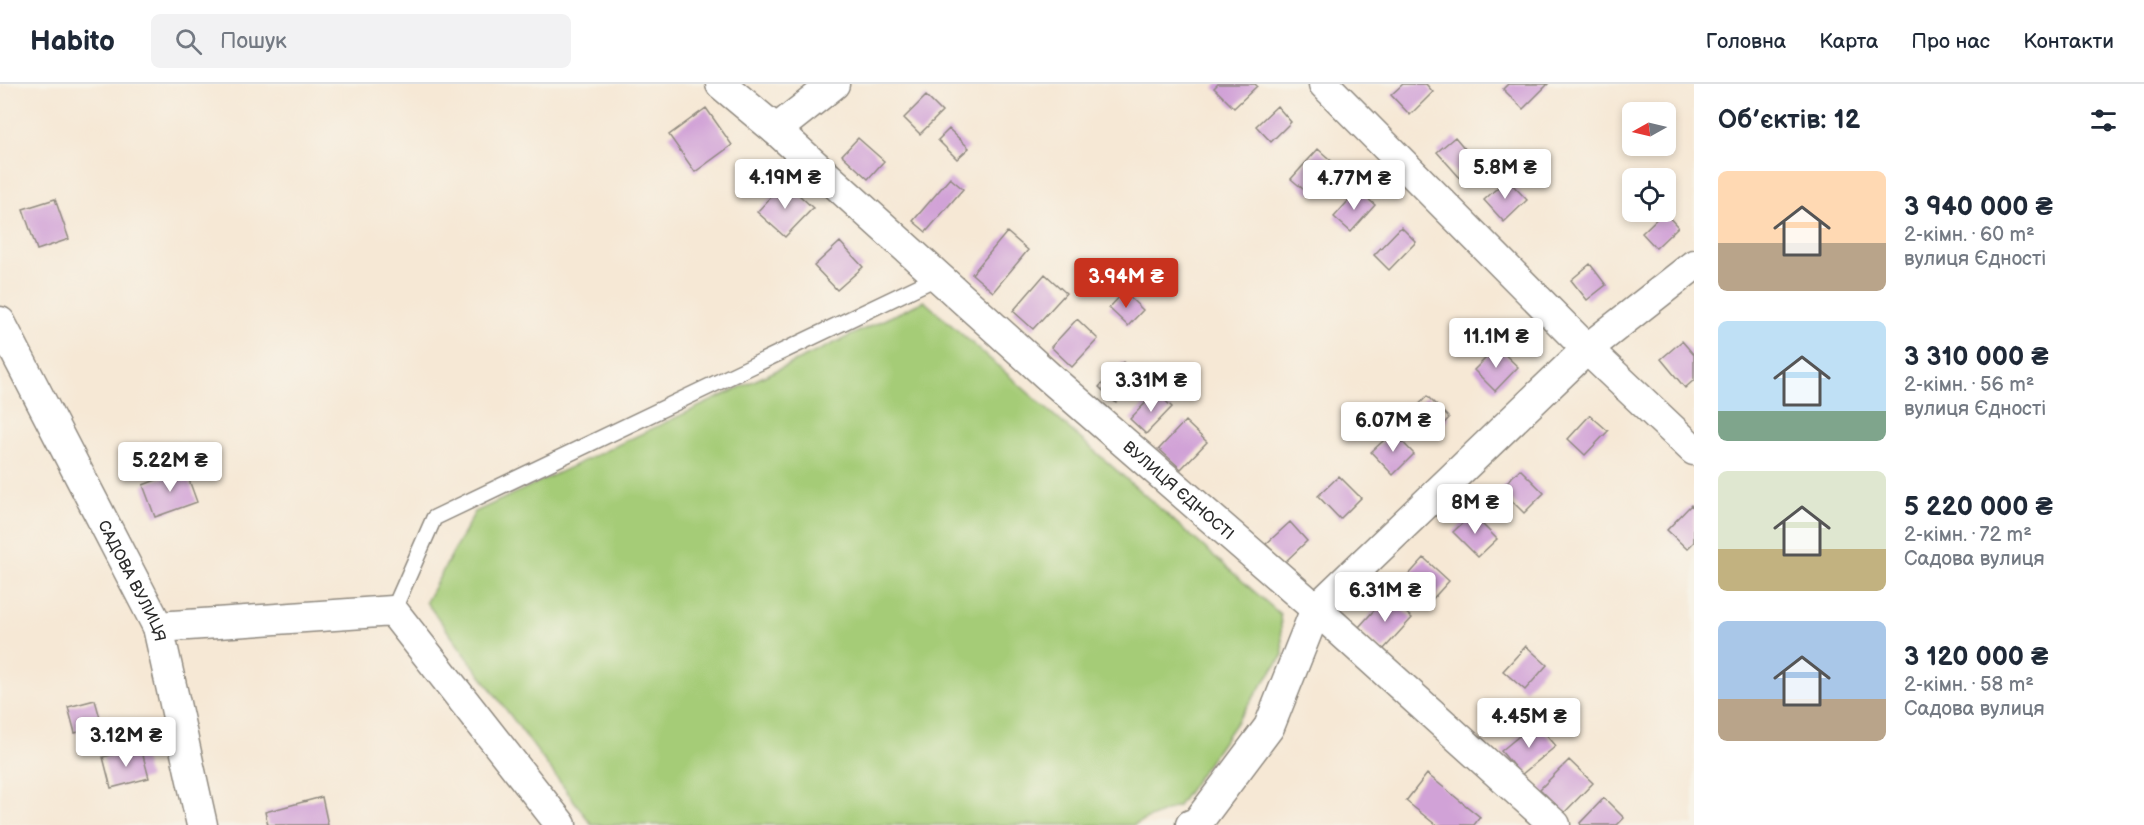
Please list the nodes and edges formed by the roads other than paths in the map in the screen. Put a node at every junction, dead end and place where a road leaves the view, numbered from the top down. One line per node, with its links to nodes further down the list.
1 (721, 84): 4 (street, ВУЛИЦЯ ЄДНОСТІ)
2 (834, 84): 4 (street)
3 (1324, 84): 8 (street)
4 (776, 130): 6 (street, ВУЛИЦЯ ЄДНОСТІ)
5 (1694, 265): 8 (street)
6 (938, 277): 10 (street, ВУЛИЦЯ ЄДНОСТІ); 11 (lane)
7 (0, 322): 12 (street, САДОВА ВУЛИЦЯ)
8 (1587, 349): 9 (street); 10 (street)
9 (1694, 450)
10 (1316, 609): 13 (street); 16 (street, ВУЛИЦЯ ЄДНОСТІ)
11 (393, 611): 12 (street); 15 (street)
12 (158, 627): 14 (street, САДОВА ВУЛИЦЯ)
13 (1196, 824)
14 (202, 825)
15 (561, 825)
16 (1555, 825)

